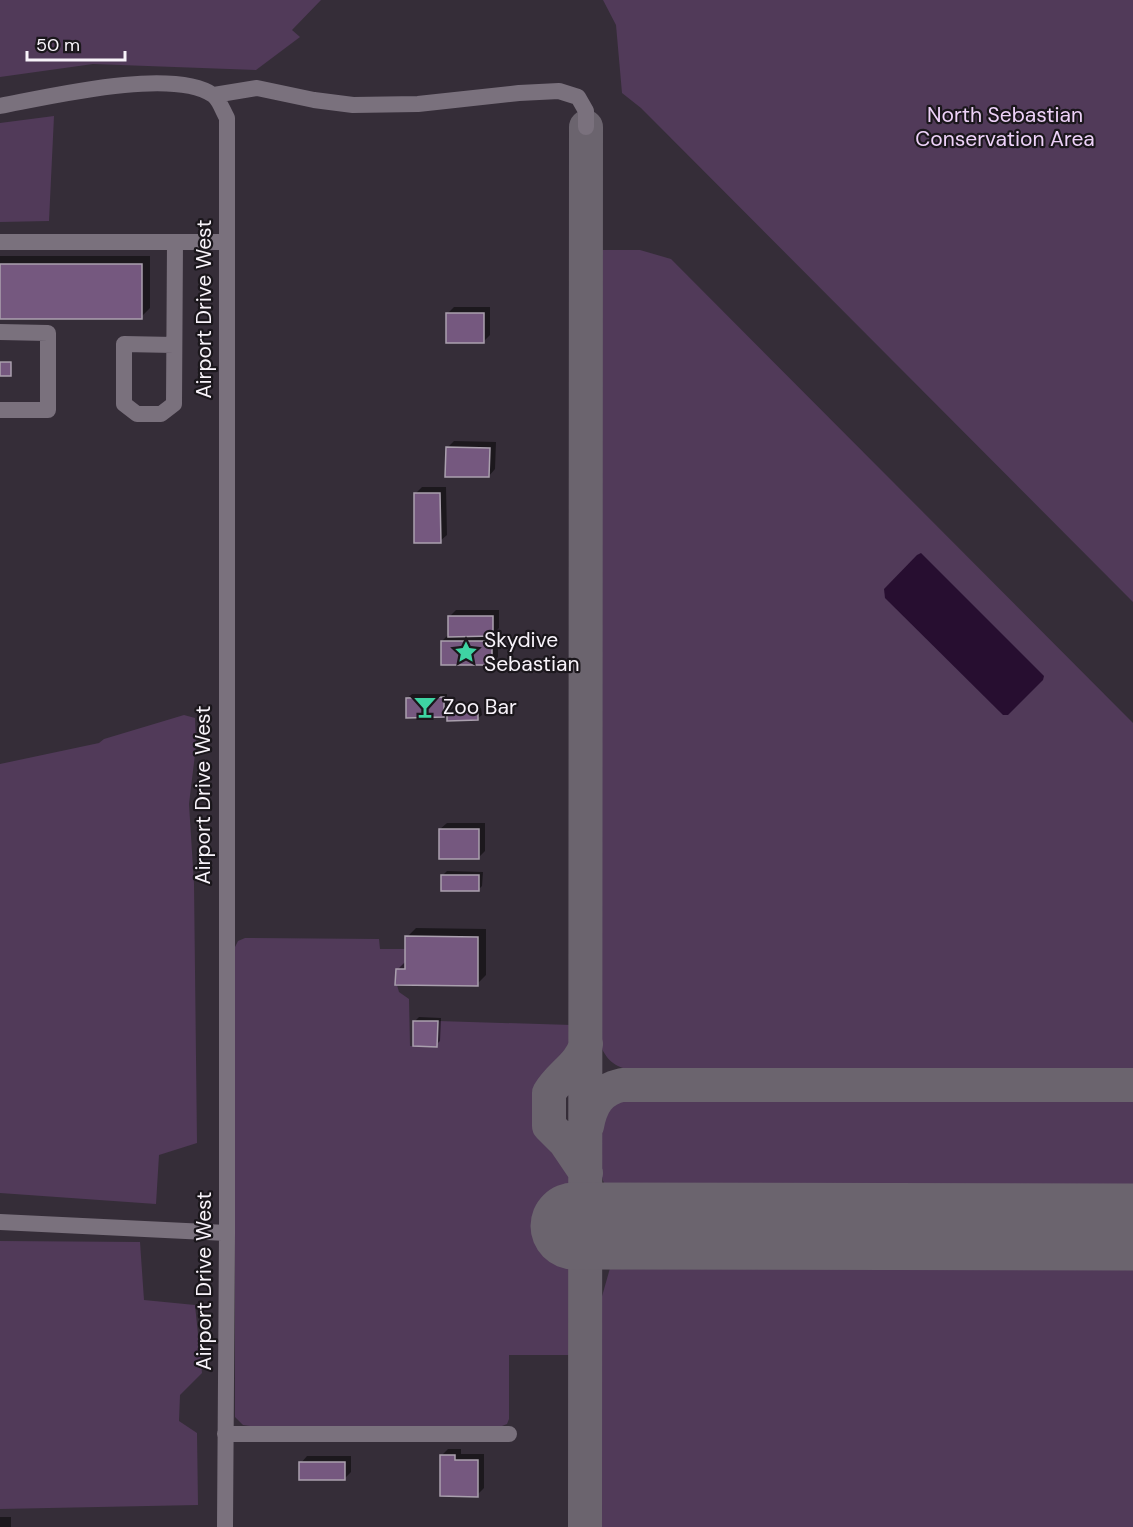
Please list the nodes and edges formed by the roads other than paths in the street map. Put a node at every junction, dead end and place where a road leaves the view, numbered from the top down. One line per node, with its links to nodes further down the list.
1 (214, 95): 2 (street); 3 (street); 6 (street, Airport Drive West)
2 (0, 106)
3 (586, 127)
4 (0, 242): 5 (street)
5 (175, 242): 6 (street); 8 (street)
6 (227, 242): 11 (street, Airport Drive West)
7 (0, 332): 9 (street)
8 (174, 345): 8 (street)
9 (0, 410)
10 (0, 1222): 11 (street)
11 (227, 1233): 12 (street, Airport Drive West)
12 (225, 1434): 13 (street); 14 (street, Airport Drive West)
13 (509, 1434)
14 (225, 1527)

